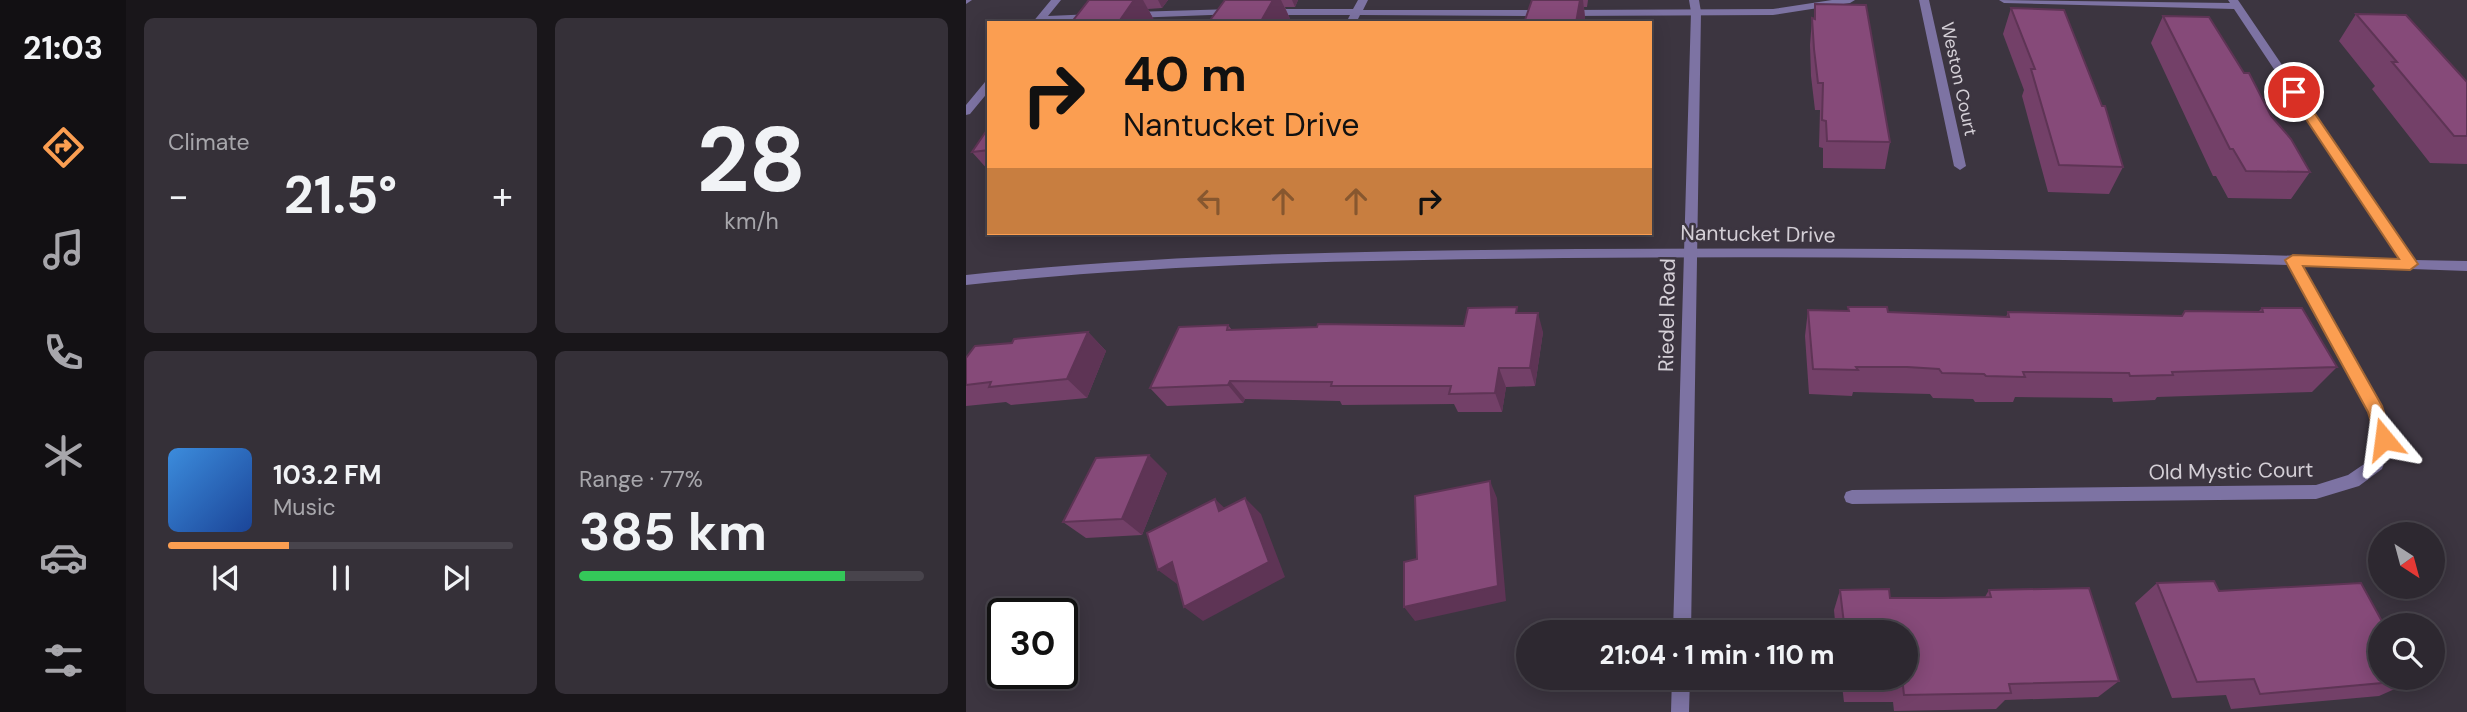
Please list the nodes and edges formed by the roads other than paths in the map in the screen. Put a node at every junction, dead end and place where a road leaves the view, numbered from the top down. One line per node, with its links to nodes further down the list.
1 (1056, 0): 15 (street)
2 (1363, 0): 11 (street)
3 (1475, 0): 14 (street)
4 (1850, 0): 8 (street)
5 (1924, 0): 19 (street, Weston Court)
6 (2004, 0): 7 (street)
7 (2234, 3): 22 (street)
8 (1695, 6): 14 (street); 20 (street, Riedel Road)
9 (1249, 12): 13 (street)
10 (1262, 12): 11 (street)
11 (1356, 12): 14 (street); 16 (street)
12 (1106, 16): 15 (street)
13 (1119, 16)
14 (1469, 18)
15 (1039, 21)
16 (1353, 21)
17 (987, 86): 18 (street)
18 (968, 106)
19 (1960, 166)
20 (1691, 252): 21 (street, Nantucket Drive); 24 (street, Nantucket Drive); 26 (street, Riedel Road)
21 (2293, 260): 22 (street, Nantucket Drive); 25 (street, Old Mystic Court)
22 (2410, 264): 23 (street, Nantucket Drive)
23 (2467, 267)
24 (966, 280)
25 (1852, 497)
26 (1682, 620)
27 (1681, 690): 28 (street)
28 (1680, 712)

